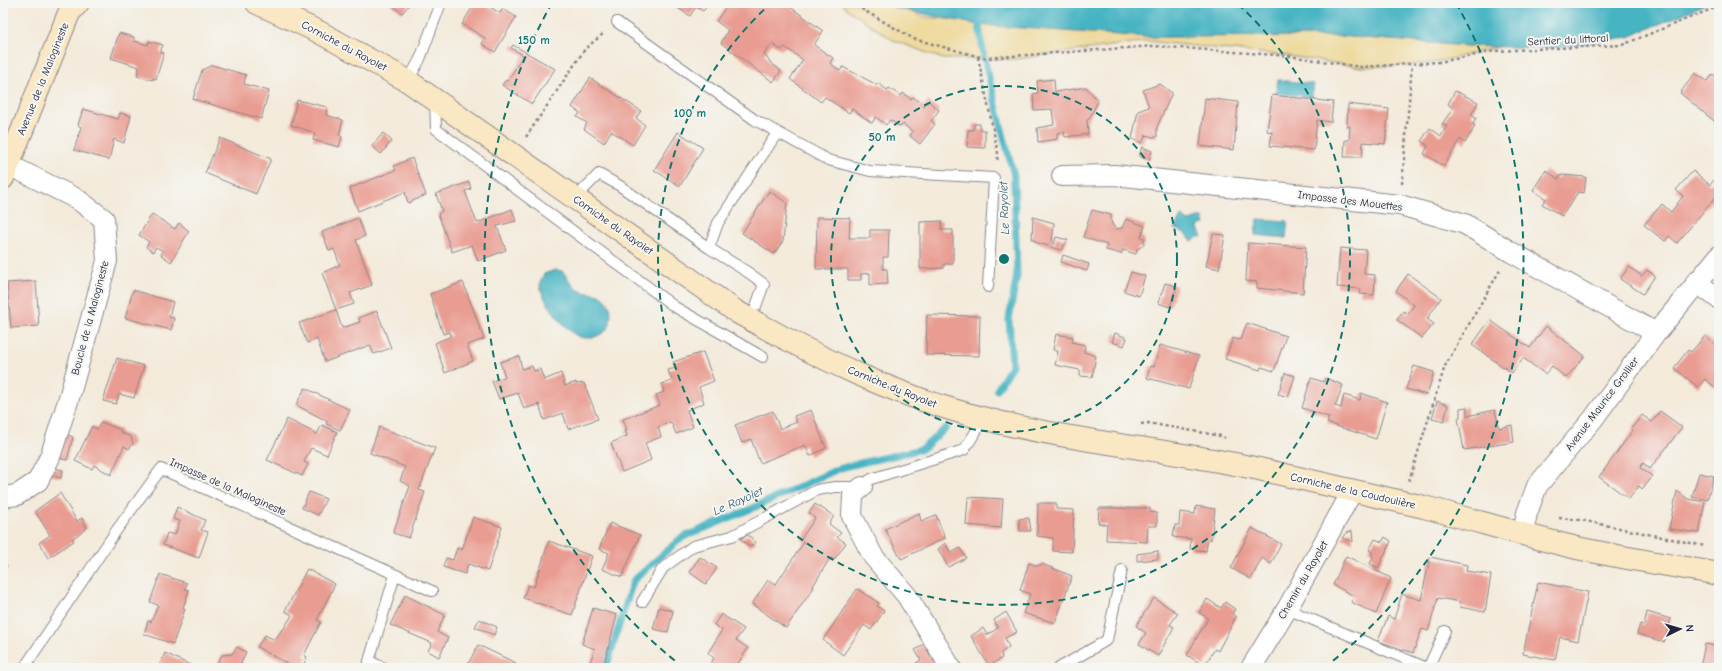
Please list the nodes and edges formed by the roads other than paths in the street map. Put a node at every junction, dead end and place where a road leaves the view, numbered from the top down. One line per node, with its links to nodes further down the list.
1 (78, 3): 8 (main road, Avenue de la Malogineste)
2 (257, 3): 5 (main road, Corniche du Rayolet)
3 (441, 3): 5 (lane)
4 (617, 22): 7 (lane)
5 (408, 81): 6 (main road, Corniche du Rayolet)
6 (435, 100): 10 (main road, Corniche du Rayolet); 18 (lane)
7 (777, 133): 11 (lane); 14 (lane)
8 (6, 172): 22 (street, Boucle de la Malogineste)
9 (1062, 176): 17 (street, Impasse des Mouettes)
10 (577, 200): 11 (lane); 19 (main road, Corniche du Rayolet)
11 (709, 248): 16 (lane)
12 (1719, 256): 13 (street, Avenue Maurice Grollier)
13 (1696, 282): 15 (street); 17 (street, Avenue Maurice Grollier)
14 (988, 287)
15 (1719, 299)
16 (756, 306)
17 (1656, 333): 23 (street, Avenue Maurice Grollier)
18 (763, 357)
19 (984, 419): 20 (lane); 21 (main road, Corniche de la Coudoulière)
20 (862, 487): 28 (lane); 33 (street)
21 (1353, 490): 23 (main road, Corniche de la Coudoulière); 29 (street, Chemin du Rayolet)
22 (3, 497)
23 (1523, 533): 26 (main road, Corniche de la Coudoulière)
24 (1122, 570): 34 (lane)
25 (395, 574): 27 (lane, Impasse de la Malogineste); 31 (lane, Impasse de la Malogineste); 32 (lane)
26 (1719, 574)
27 (432, 591)
28 (642, 602)
29 (1287, 609): 35 (street, Chemin du Rayolet); 36 (lane)
30 (1445, 631): 36 (lane)
31 (24, 668)
32 (384, 668)
33 (951, 668)
34 (1059, 668)
35 (1251, 668)
36 (1427, 668)

